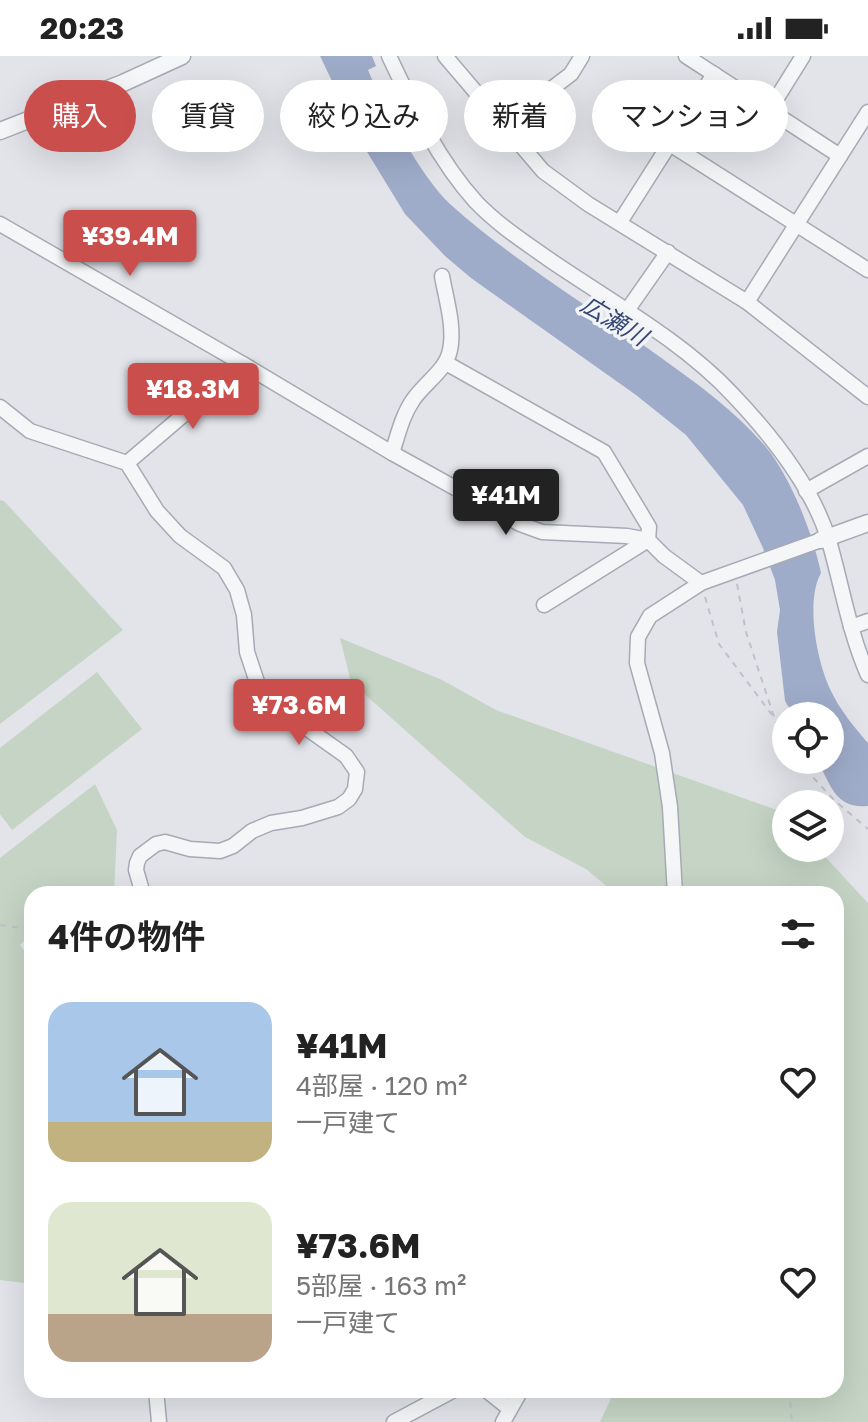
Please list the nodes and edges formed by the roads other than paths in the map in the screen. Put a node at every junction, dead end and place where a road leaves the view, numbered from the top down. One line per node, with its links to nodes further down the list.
1 (182, 56): 15 (street)
2 (389, 56): 27 (street)
3 (445, 56): 8 (street)
4 (582, 56): 9 (street)
5 (686, 56): 7 (street)
6 (803, 56): 12 (street)
7 (714, 74): 10 (street); 11 (street)
8 (466, 80)
9 (563, 80)
10 (710, 80)
11 (724, 80)
12 (788, 80)
13 (868, 112): 19 (street)
14 (788, 121): 19 (street)
15 (0, 131)
16 (528, 152): 20 (street)
17 (665, 152): 20 (street)
18 (683, 152): 22 (street)
19 (840, 156): 22 (street)
20 (620, 222): 23 (street)
21 (0, 224): 29 (street)
22 (796, 224): 24 (street); 26 (street)
23 (668, 252): 26 (street); 27 (street)
24 (868, 270)
25 (442, 276): 28 (street)
26 (747, 302): 30 (street)
27 (626, 312): 35 (street)
28 (446, 363): 32 (street); 38 (street)
29 (243, 364): 32 (street); 34 (street)
30 (868, 397)
31 (0, 407): 34 (street)
32 (392, 453): 38 (street)
33 (868, 456): 35 (street)
34 (127, 463): 44 (street)
35 (806, 491): 37 (street)
36 (868, 523): 37 (street)
37 (825, 539): 39 (street); 42 (street)
38 (648, 540): 39 (street); 40 (street)
39 (701, 583): 45 (street)
40 (544, 605)
41 (868, 621): 42 (street)
42 (851, 627): 43 (street)
43 (868, 675)
44 (141, 886)
45 (675, 886)
46 (157, 1398): 50 (street)
47 (439, 1398): 51 (street)
48 (493, 1398): 49 (street)
49 (507, 1415)
50 (159, 1422)
51 (394, 1422)

